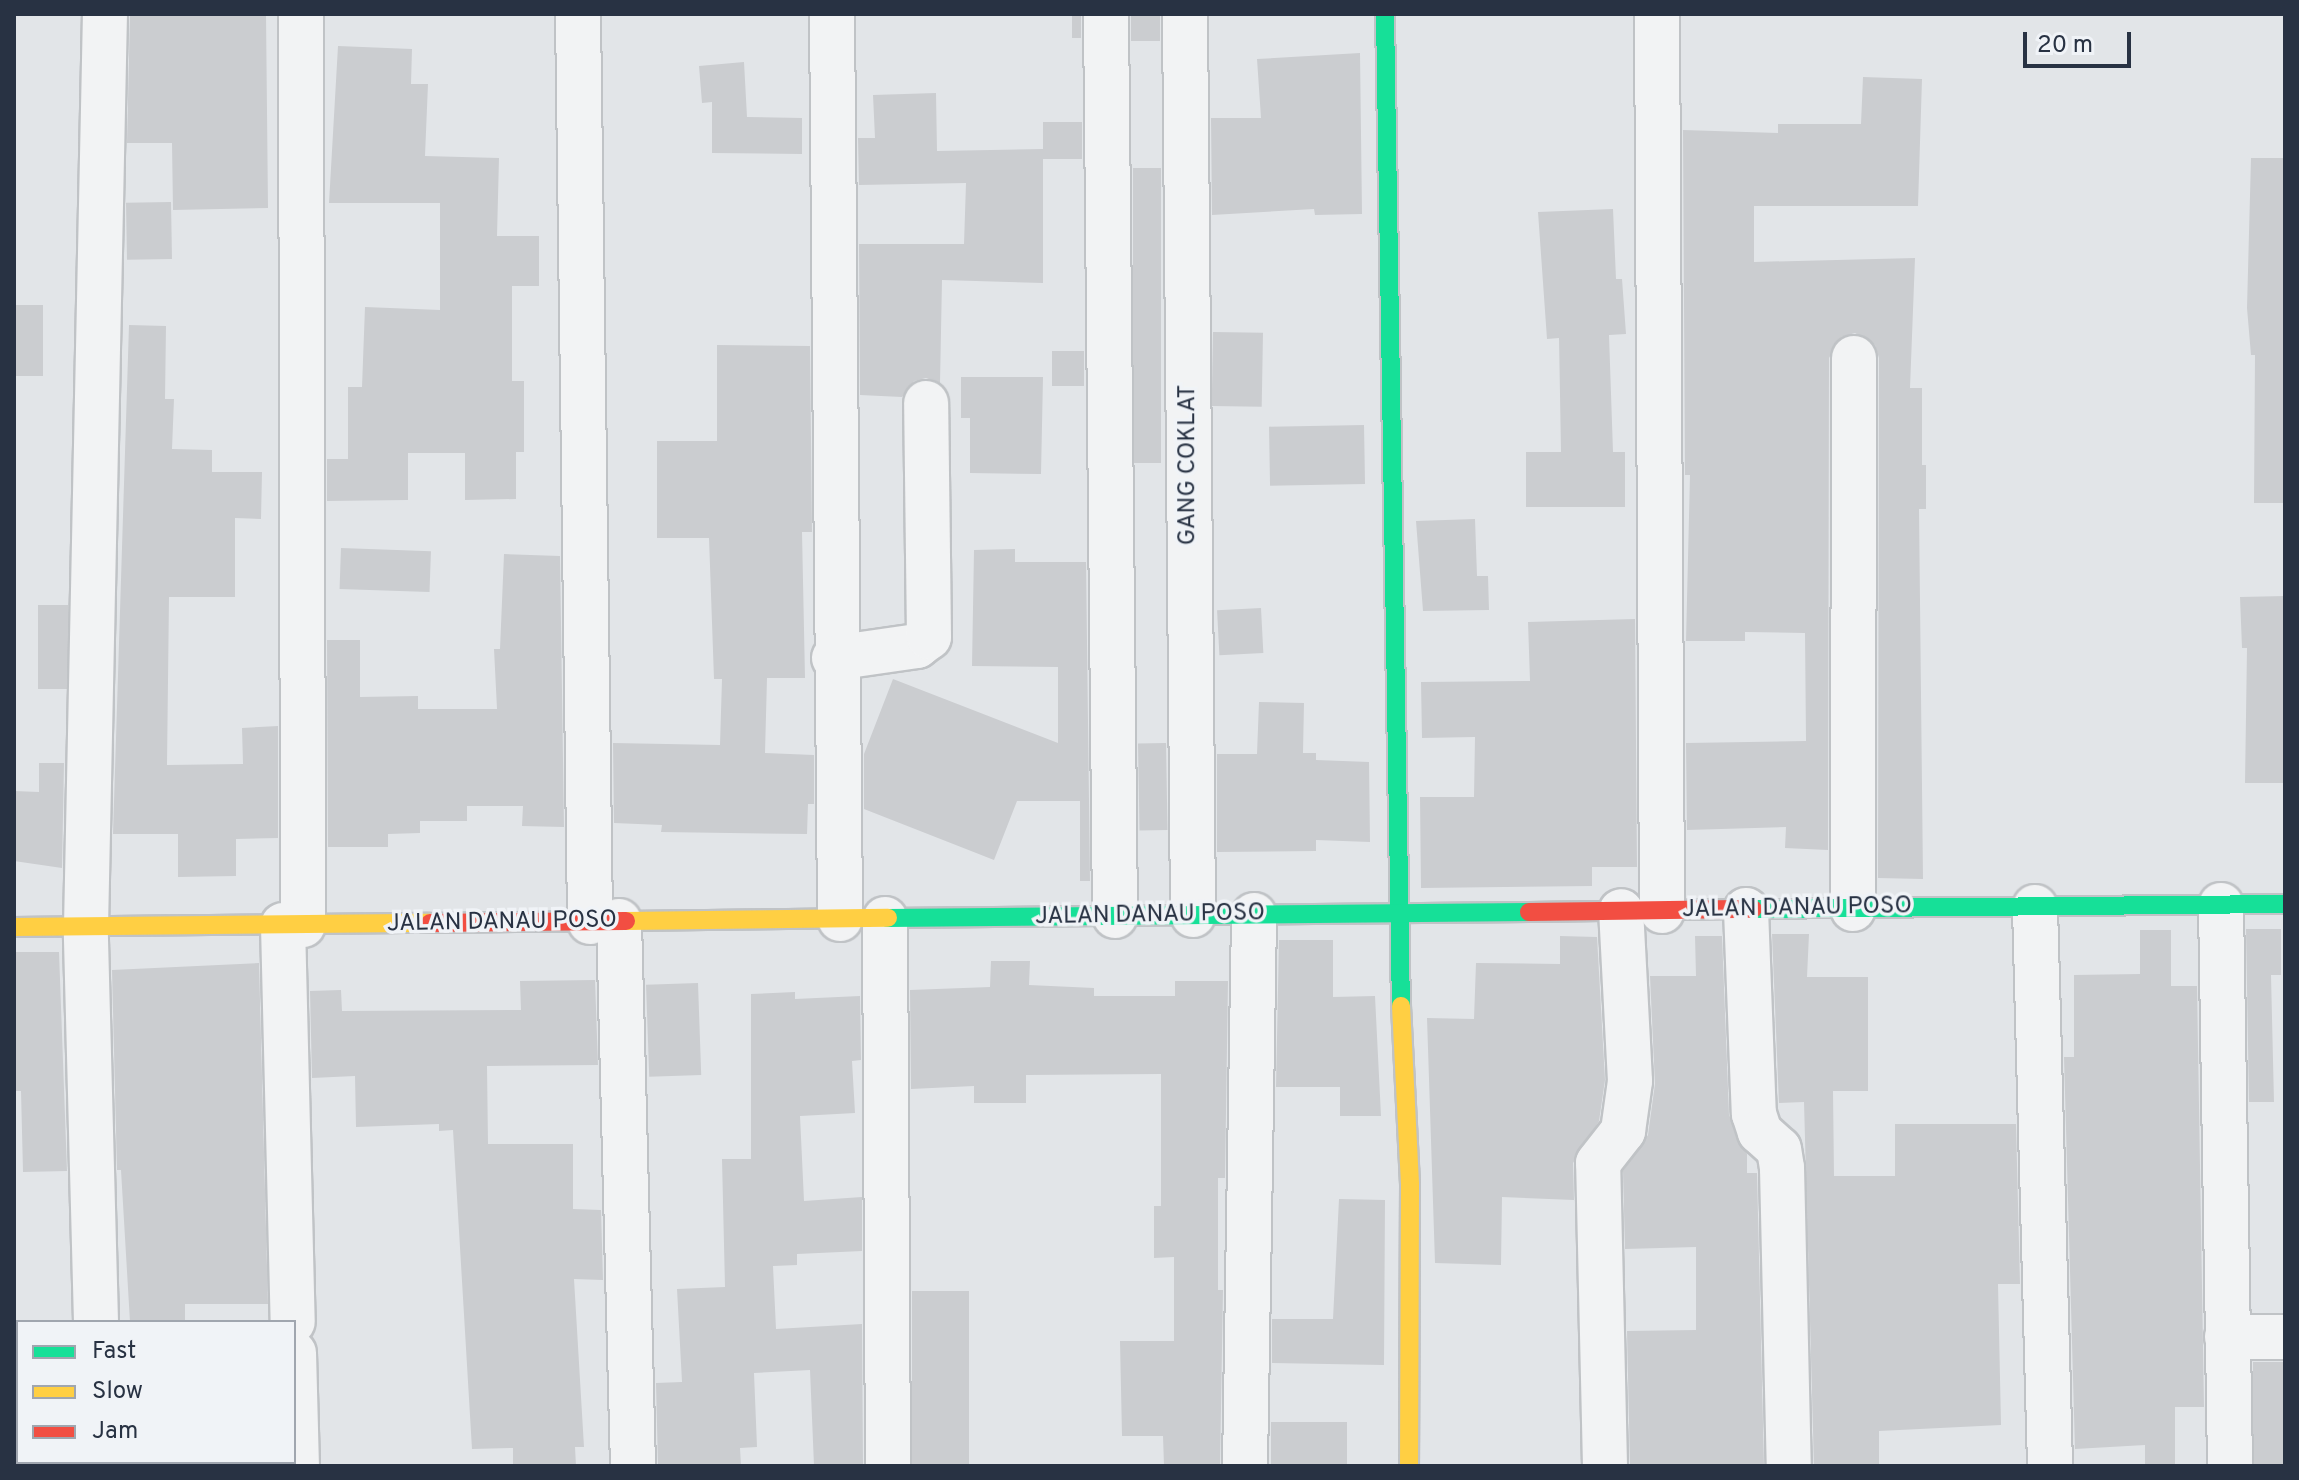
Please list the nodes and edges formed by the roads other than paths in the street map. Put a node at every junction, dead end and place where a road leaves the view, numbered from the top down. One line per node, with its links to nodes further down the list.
1 (105, 14): 27 (street)
2 (301, 14): 25 (street)
3 (578, 14): 24 (street)
4 (832, 14): 11 (street)
5 (1106, 14): 21 (street)
6 (1185, 14): 19 (street, GANG COKLAT)
7 (1385, 14): 17 (street)
8 (1657, 14): 18 (street)
9 (1854, 358): 15 (street)
10 (926, 403): 11 (street)
11 (834, 658): 22 (street)
12 (2285, 904): 13 (street, JALAN DANAU POSO)
13 (2221, 905): 14 (street, JALAN DANAU POSO); 30 (street)
14 (2035, 907): 15 (street, JALAN DANAU POSO); 40 (street)
15 (1853, 909): 16 (street, JALAN DANAU POSO)
16 (1746, 910): 18 (street, JALAN DANAU POSO); 39 (street)
17 (1396, 911): 18 (street, JALAN DANAU POSO); 20 (street, JALAN DANAU POSO); 37 (street)
18 (1641, 911): 38 (street)
19 (1193, 915): 20 (street, JALAN DANAU POSO); 21 (street, JALAN DANAU POSO)
20 (1254, 915): 36 (street)
21 (1115, 916): 23 (street, JALAN DANAU POSO)
22 (840, 919): 23 (street, JALAN DANAU POSO); 24 (street, JALAN DANAU POSO)
23 (885, 919): 35 (street)
24 (604, 922): 25 (street, JALAN DANAU POSO); 34 (street)
25 (293, 925): 27 (street, JALAN DANAU POSO); 29 (street)
26 (14, 927): 27 (street, JALAN DANAU POSO)
27 (86, 927): 28 (street)
28 (96, 1320)
29 (293, 1320)
30 (2227, 1337): 31 (street); 41 (street)
31 (2285, 1337)
32 (296, 1428): 33 (street)
33 (297, 1466)
34 (633, 1466)
35 (888, 1466)
36 (1245, 1466)
37 (1409, 1466)
38 (1605, 1466)
39 (1789, 1466)
40 (2050, 1466)
41 (2230, 1466)

